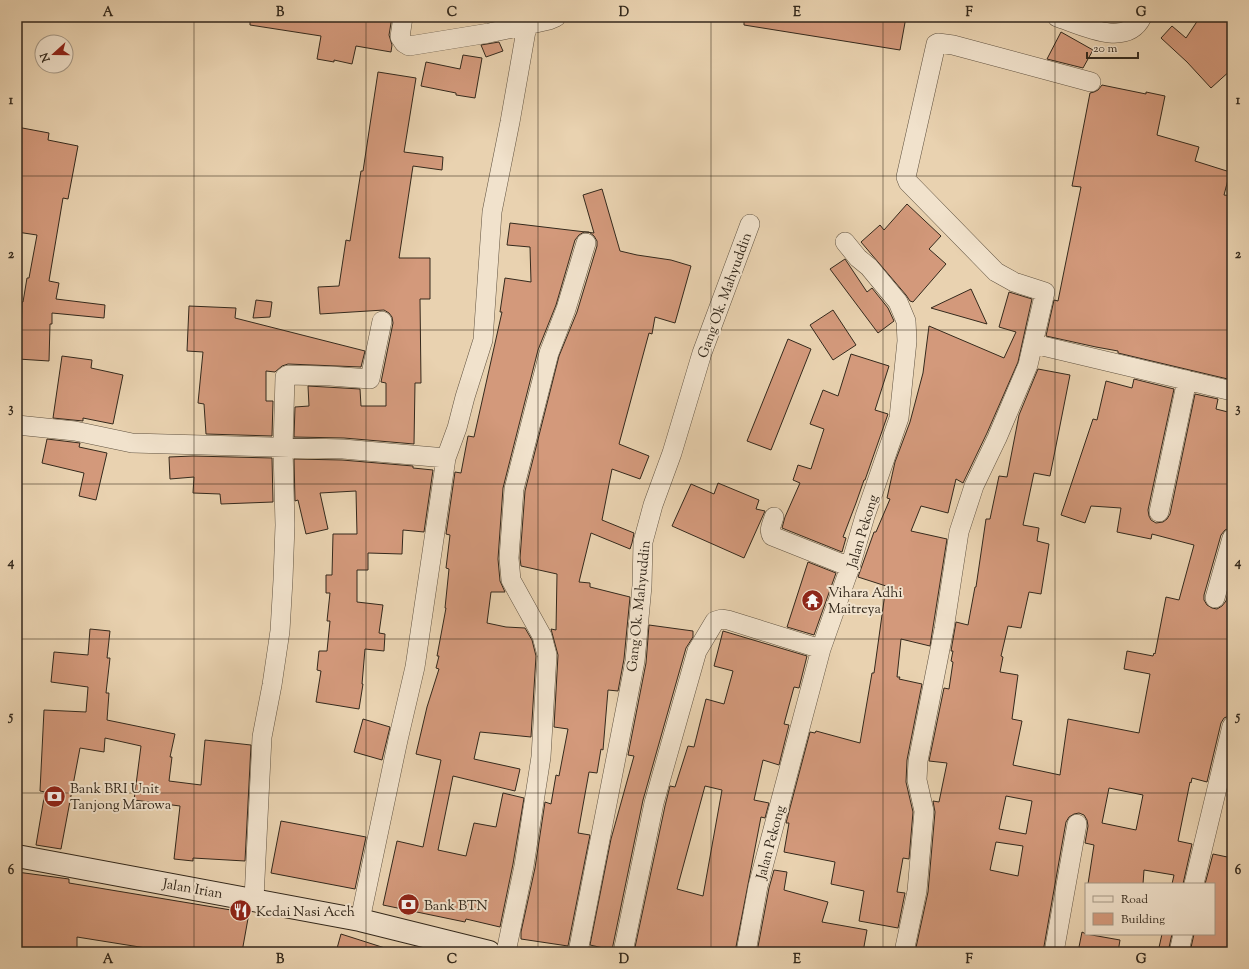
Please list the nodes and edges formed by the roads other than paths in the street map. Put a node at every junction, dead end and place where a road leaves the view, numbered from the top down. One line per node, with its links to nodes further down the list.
1 (403, 17): 5 (street)
2 (556, 17): 5 (street)
3 (1057, 17): 4 (street)
4 (1142, 17)
5 (527, 25): 16 (street)
6 (1091, 82): 11 (street)
7 (750, 224): 32 (street, Gang Ok. Mahyuddin)
8 (845, 242): 20 (street, Jalan Pekong)
9 (586, 243): 31 (street)
10 (382, 321): 15 (street)
11 (1034, 344): 12 (street); 35 (street)
12 (1187, 380): 13 (street); 17 (street)
13 (1232, 391)
14 (17, 425): 15 (street)
15 (283, 448): 16 (street); 27 (street)
16 (446, 458): 28 (street)
17 (1159, 512)
18 (774, 517): 20 (street)
19 (1232, 538): 21 (street)
20 (850, 567): 22 (street, Jalan Pekong)
21 (1216, 598)
22 (821, 649): 33 (street); 34 (street, Jalan Pekong)
23 (1231, 735): 26 (street)
24 (1077, 824): 36 (street)
25 (17, 856): 27 (main road, Jalan Irian)
26 (1194, 883)
27 (254, 899): 28 (main road, Jalan Irian)
28 (360, 920): 30 (main road, Jalan Irian)
29 (1183, 935): 37 (street)
30 (489, 952)
31 (506, 952)
32 (578, 952)
33 (624, 952)
34 (746, 952)
35 (904, 952)
36 (1054, 952)
37 (1178, 952)

